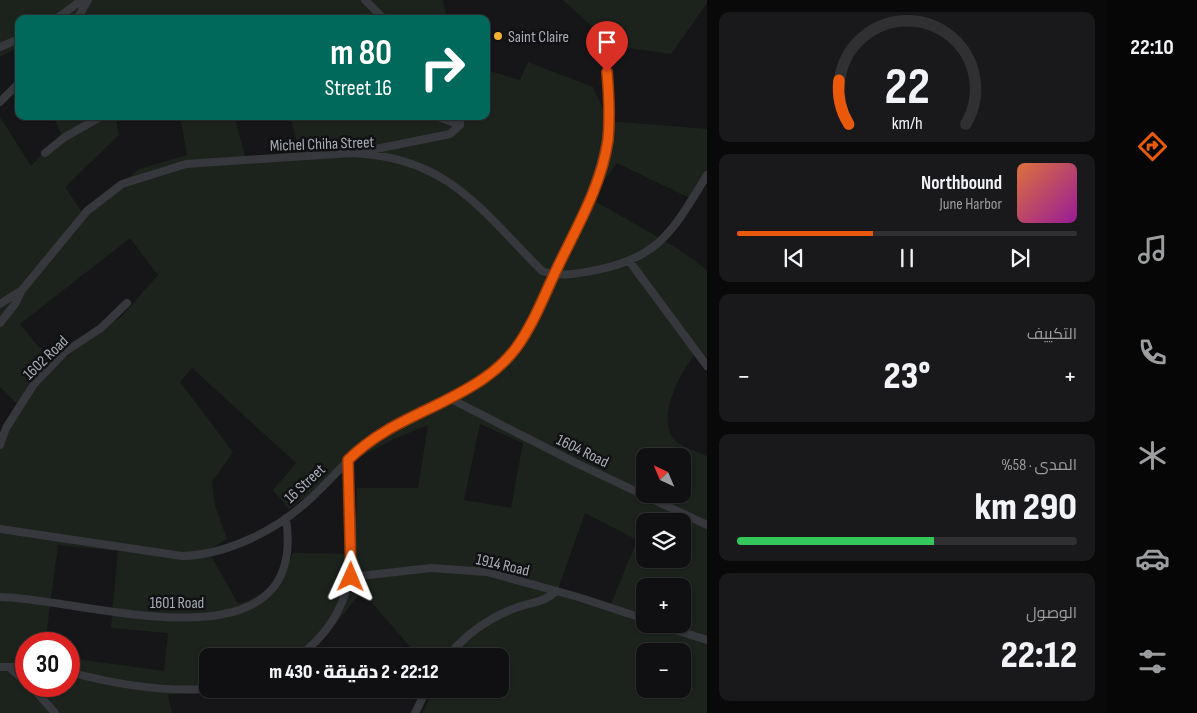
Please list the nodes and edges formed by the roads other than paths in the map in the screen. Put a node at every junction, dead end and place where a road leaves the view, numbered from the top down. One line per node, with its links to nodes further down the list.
1 (82, 0): 4 (street)
2 (88, 0): 5 (street)
3 (365, 0): 6 (street)
4 (61, 15)
5 (79, 15)
6 (380, 15)
7 (600, 36): 20 (street, 16 Street)
8 (15, 41): 9 (street)
9 (0, 48)
10 (15, 87): 11 (street)
11 (0, 102)
12 (95, 120): 16 (street)
13 (447, 120): 15 (street)
14 (460, 120): 15 (street)
15 (460, 125): 17 (street)
16 (45, 152)
17 (352, 153): 20 (street, Michel Chiha Street); 21 (street, Michel Chiha Street)
18 (707, 175): 19 (street)
19 (630, 262): 20 (street); 25 (street)
20 (553, 275): 26 (street, 16 Street)
21 (22, 290): 23 (street); 24 (street)
22 (127, 303): 27 (street, 1602 Road)
23 (0, 304)
24 (0, 323)
25 (707, 366)
26 (449, 398): 28 (street, 16 Street); 30 (street, 1604 Road)
27 (0, 445)
28 (348, 460): 29 (street, 16 Street); 32 (street)
29 (286, 518): 31 (street, 16 Street); 34 (street, 1601 Road)
30 (707, 524)
31 (0, 529)
32 (351, 577): 33 (street, 1914 Road); 38 (street)
33 (557, 591): 35 (street, 1914 Road); 39 (street)
34 (0, 597)
35 (636, 616)
36 (685, 633): 37 (street)
37 (707, 640)
38 (308, 648)
39 (455, 648)
40 (0, 667): 41 (street)
41 (9, 667): 42 (street); 43 (street)
42 (15, 667)
43 (15, 672)
44 (80, 674): 45 (street)
45 (199, 689)
46 (41, 697): 48 (street)
47 (423, 698): 49 (street)
48 (55, 713)
49 (415, 713)

